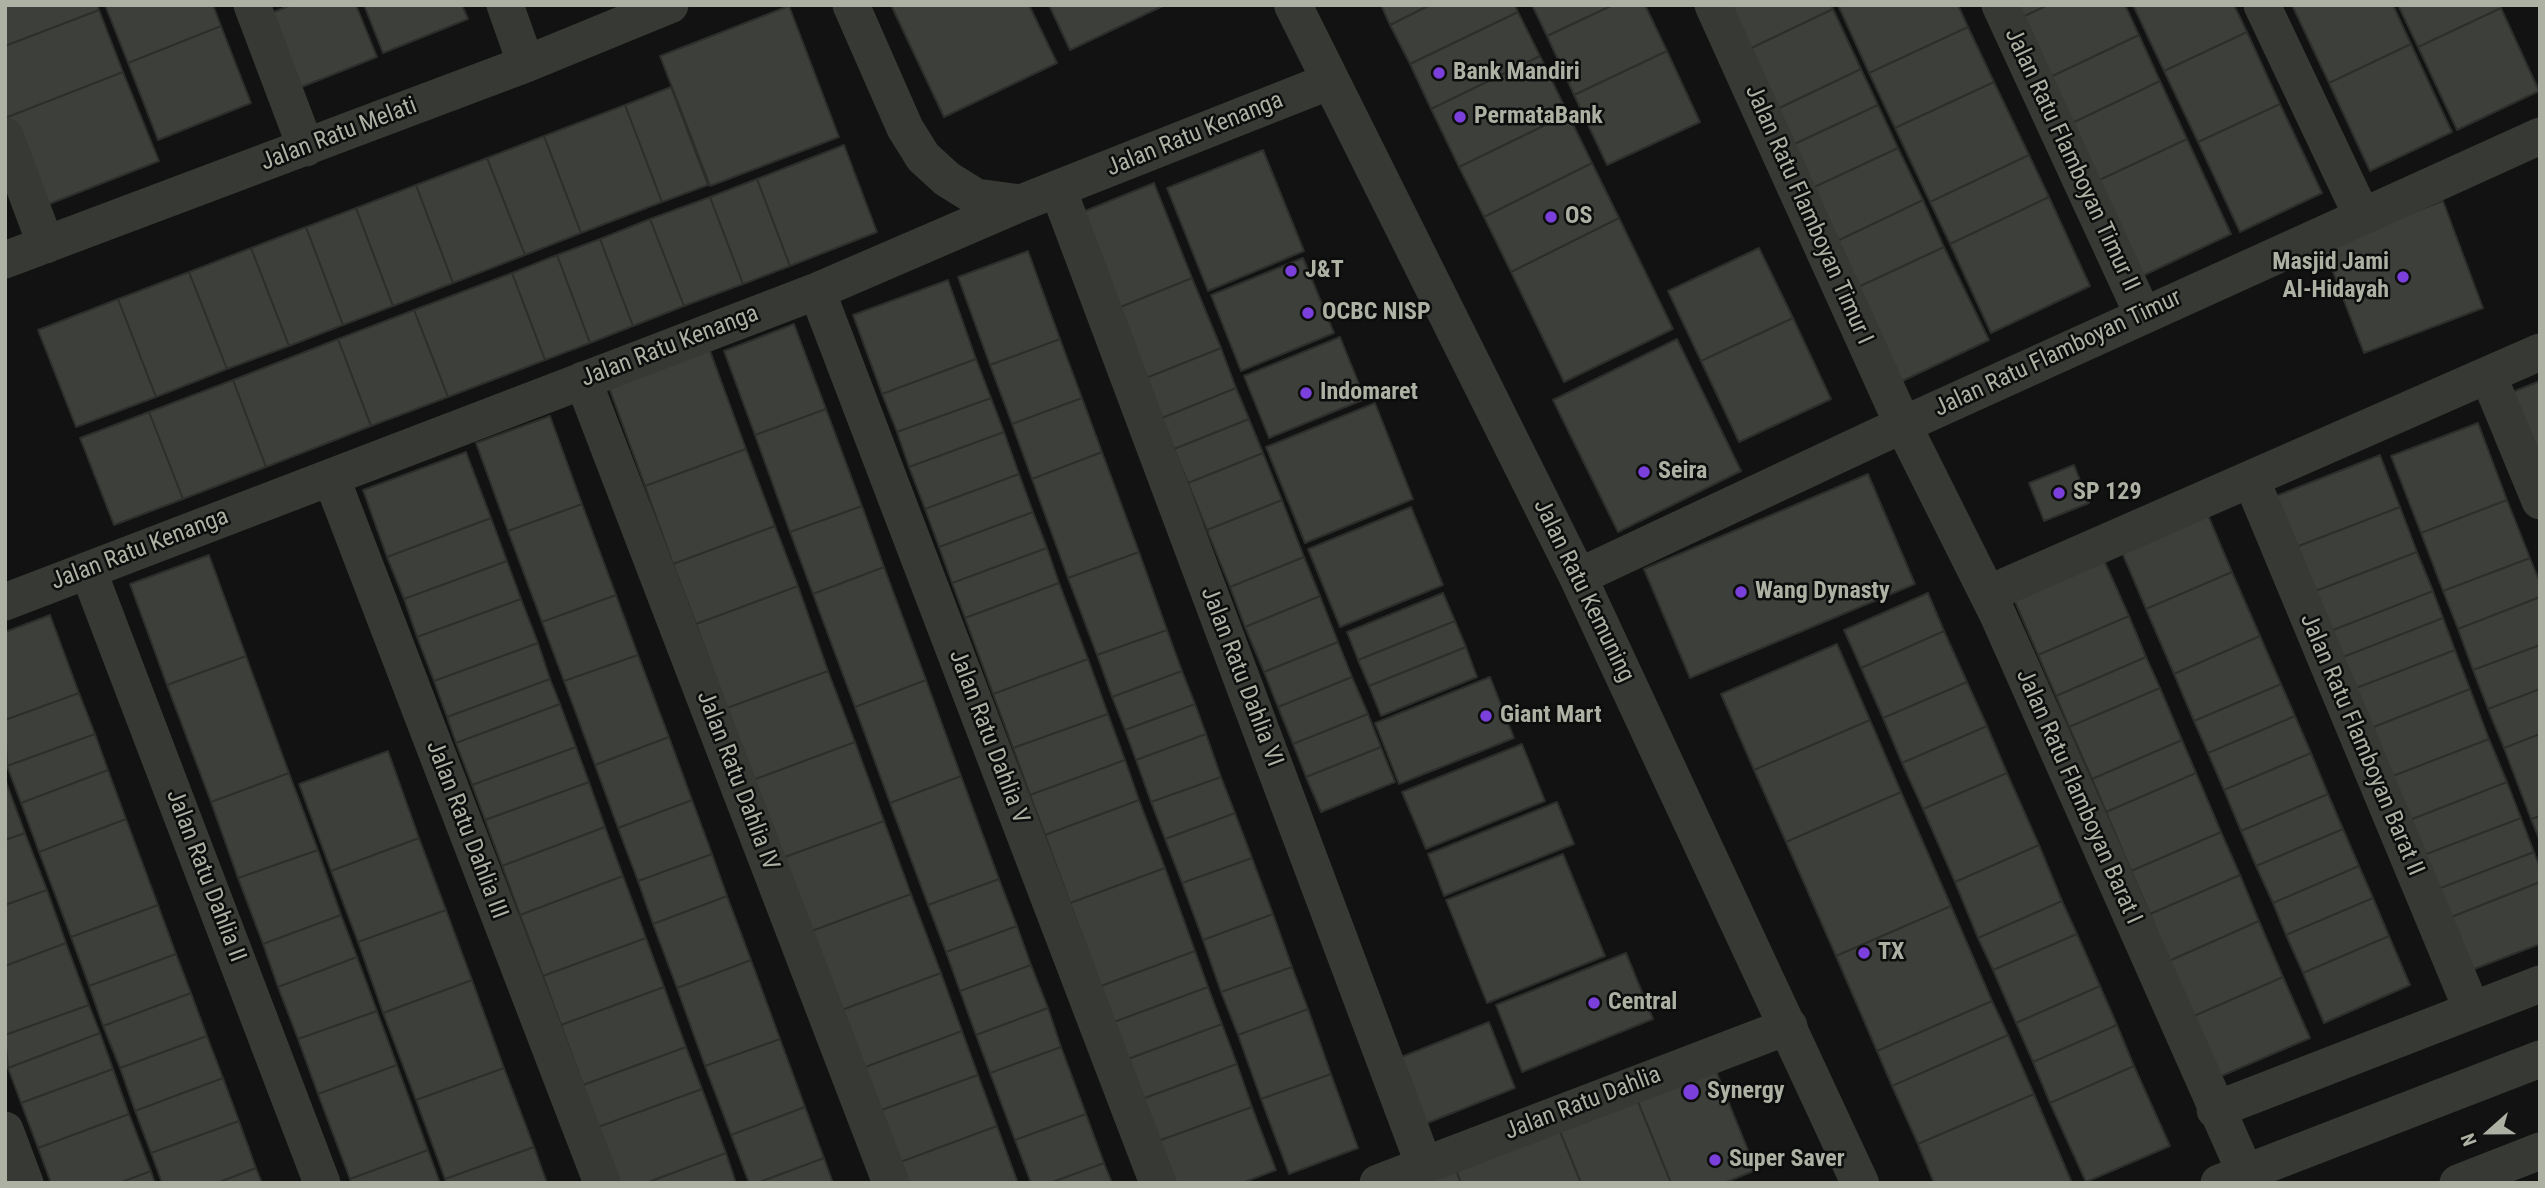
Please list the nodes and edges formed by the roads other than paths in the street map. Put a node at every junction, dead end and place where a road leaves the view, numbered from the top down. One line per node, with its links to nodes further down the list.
1 (252, 5): 13 (street)
2 (505, 5): 9 (street)
3 (670, 5): 9 (street, Jalan Ratu Melati)
4 (851, 5): 15 (street)
5 (1293, 5): 10 (street, Jalan Ratu Kemuning)
6 (1713, 5): 24 (street, Jalan Ratu Flamboyan Timur I)
7 (2000, 5): 20 (street, Jalan Ratu Flamboyan Timur II)
8 (2262, 5): 16 (street)
9 (526, 64): 13 (street, Jalan Ratu Melati)
10 (1330, 81): 14 (street, Jalan Ratu Kenanga); 29 (street, Jalan Ratu Kemuning)
11 (5, 136): 17 (street)
12 (2540, 136): 16 (street, Jalan Ratu Flamboyan Timur)
13 (306, 148): 17 (street, Jalan Ratu Melati)
14 (1058, 189): 15 (street, Jalan Ratu Kenanga); 39 (street, Jalan Ratu Dahlia VI)
15 (1021, 203): 19 (street, Jalan Ratu Kenanga)
16 (2362, 216): 20 (street, Jalan Ratu Flamboyan Timur)
17 (46, 246): 18 (street, Jalan Ratu Melati)
18 (5, 260)
19 (817, 291): 23 (street, Jalan Ratu Kenanga); 45 (street, Jalan Ratu Dahlia V)
20 (2143, 315): 24 (street, Jalan Ratu Flamboyan Timur)
21 (2540, 352): 22 (street)
22 (2488, 375): 26 (street); 27 (street)
23 (583, 380): 25 (street, Jalan Ratu Kenanga); 44 (street, Jalan Ratu Dahlia IV)
24 (1903, 425): 29 (street, Jalan Ratu Flamboyan Timur); 30 (street, Jalan Ratu Flamboyan Barat I)
25 (331, 477): 28 (street, Jalan Ratu Kenanga); 43 (street, Jalan Ratu Dahlia III)
26 (2251, 479): 30 (street); 33 (street, Jalan Ratu Flamboyan Barat II)
27 (2540, 501)
28 (88, 570): 31 (street, Jalan Ratu Kenanga); 42 (street, Jalan Ratu Dahlia II)
29 (1578, 577): 34 (street, Jalan Ratu Kemuning)
30 (1988, 594): 36 (street, Jalan Ratu Flamboyan Barat I)
31 (5, 602)
32 (2540, 984): 33 (street)
33 (2472, 1010): 36 (street)
34 (1789, 1026): 39 (street, Jalan Ratu Dahlia); 47 (street, Jalan Ratu Kemuning)
35 (2540, 1059): 40 (street)
36 (2215, 1110): 40 (street, Jalan Ratu Flamboyan Barat I)
37 (5, 1130): 41 (street)
38 (2540, 1151): 48 (street)
39 (1424, 1165): 46 (street, Jalan Ratu Dahlia)
40 (2232, 1178)
41 (25, 1183)
42 (322, 1183)
43 (602, 1183)
44 (891, 1183)
45 (1158, 1183)
46 (1378, 1183)
47 (1860, 1183)
48 (2458, 1183)

